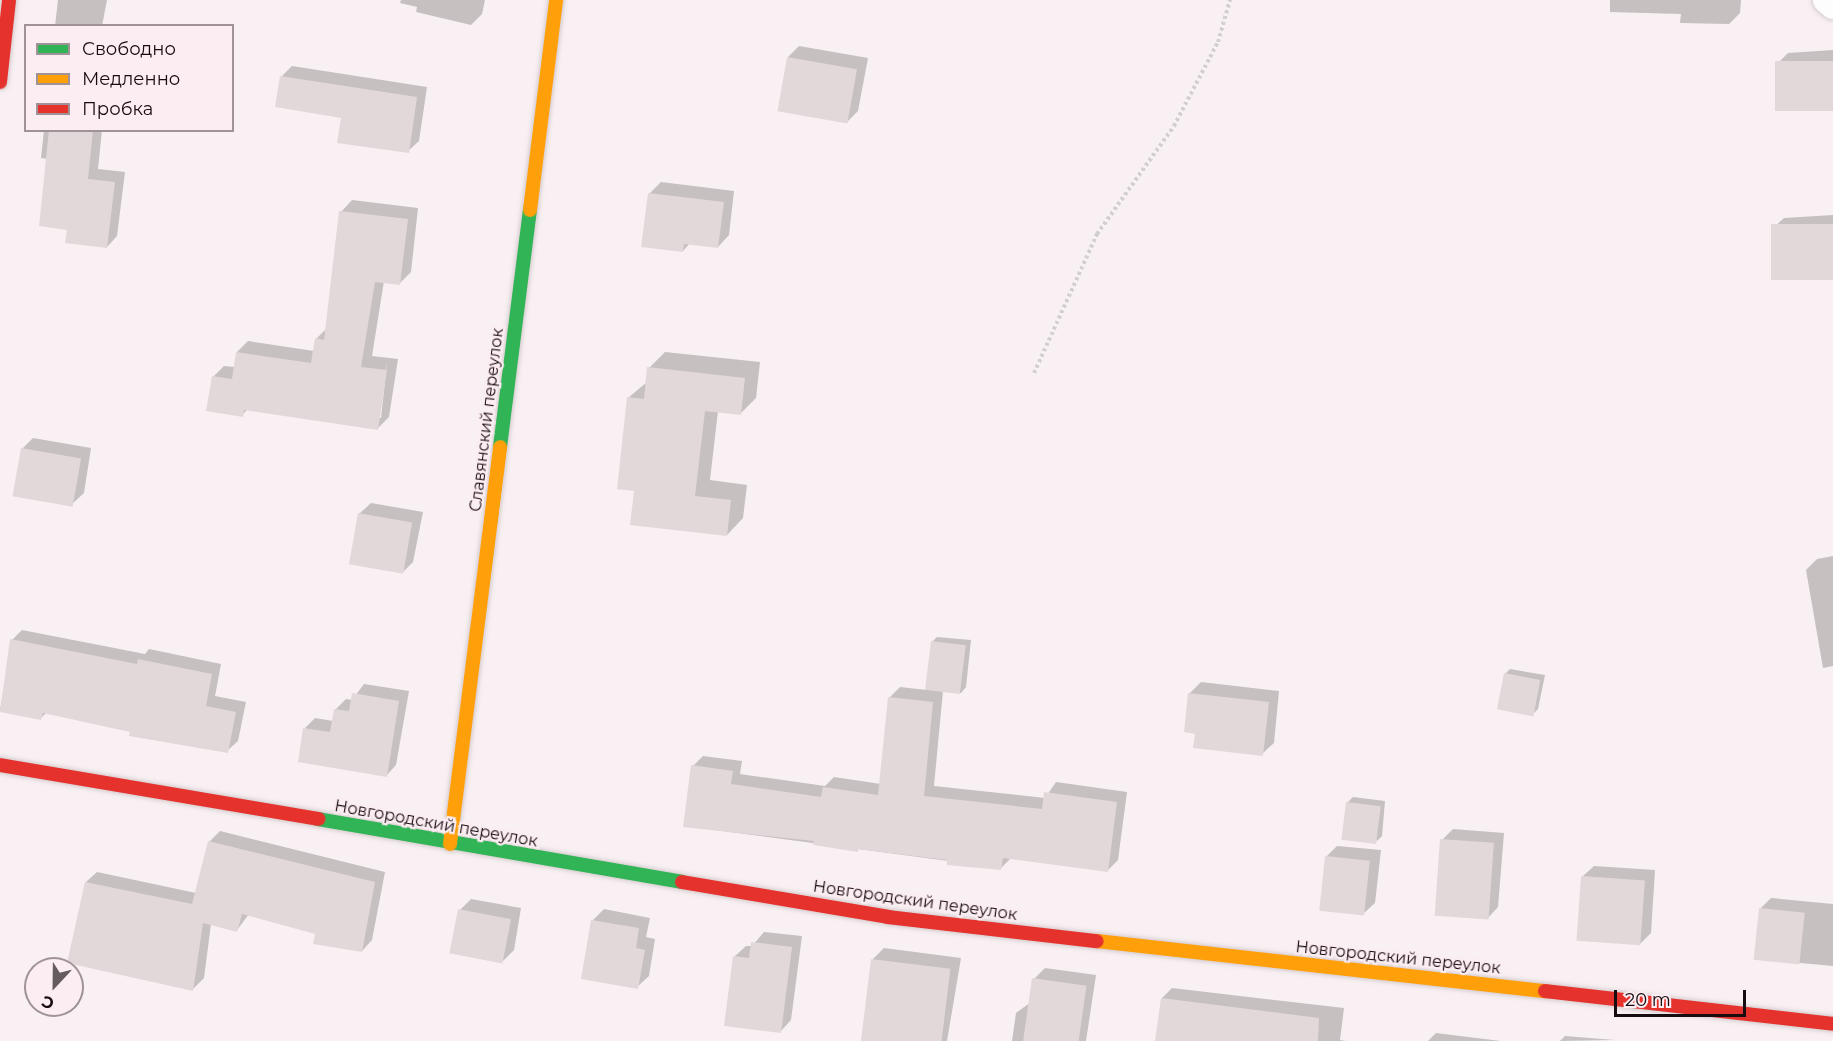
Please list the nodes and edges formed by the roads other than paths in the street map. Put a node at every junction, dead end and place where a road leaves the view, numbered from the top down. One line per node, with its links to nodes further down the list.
1 (9, 0): 5 (street)
2 (555, 0): 7 (street, Славянский переулок)
3 (1826, 0): 4 (lane)
4 (1833, 6)
5 (0, 82)
6 (0, 765): 7 (street, Новгородский переулок)
7 (450, 844): 8 (street, Новгородский переулок)
8 (1833, 1024)

